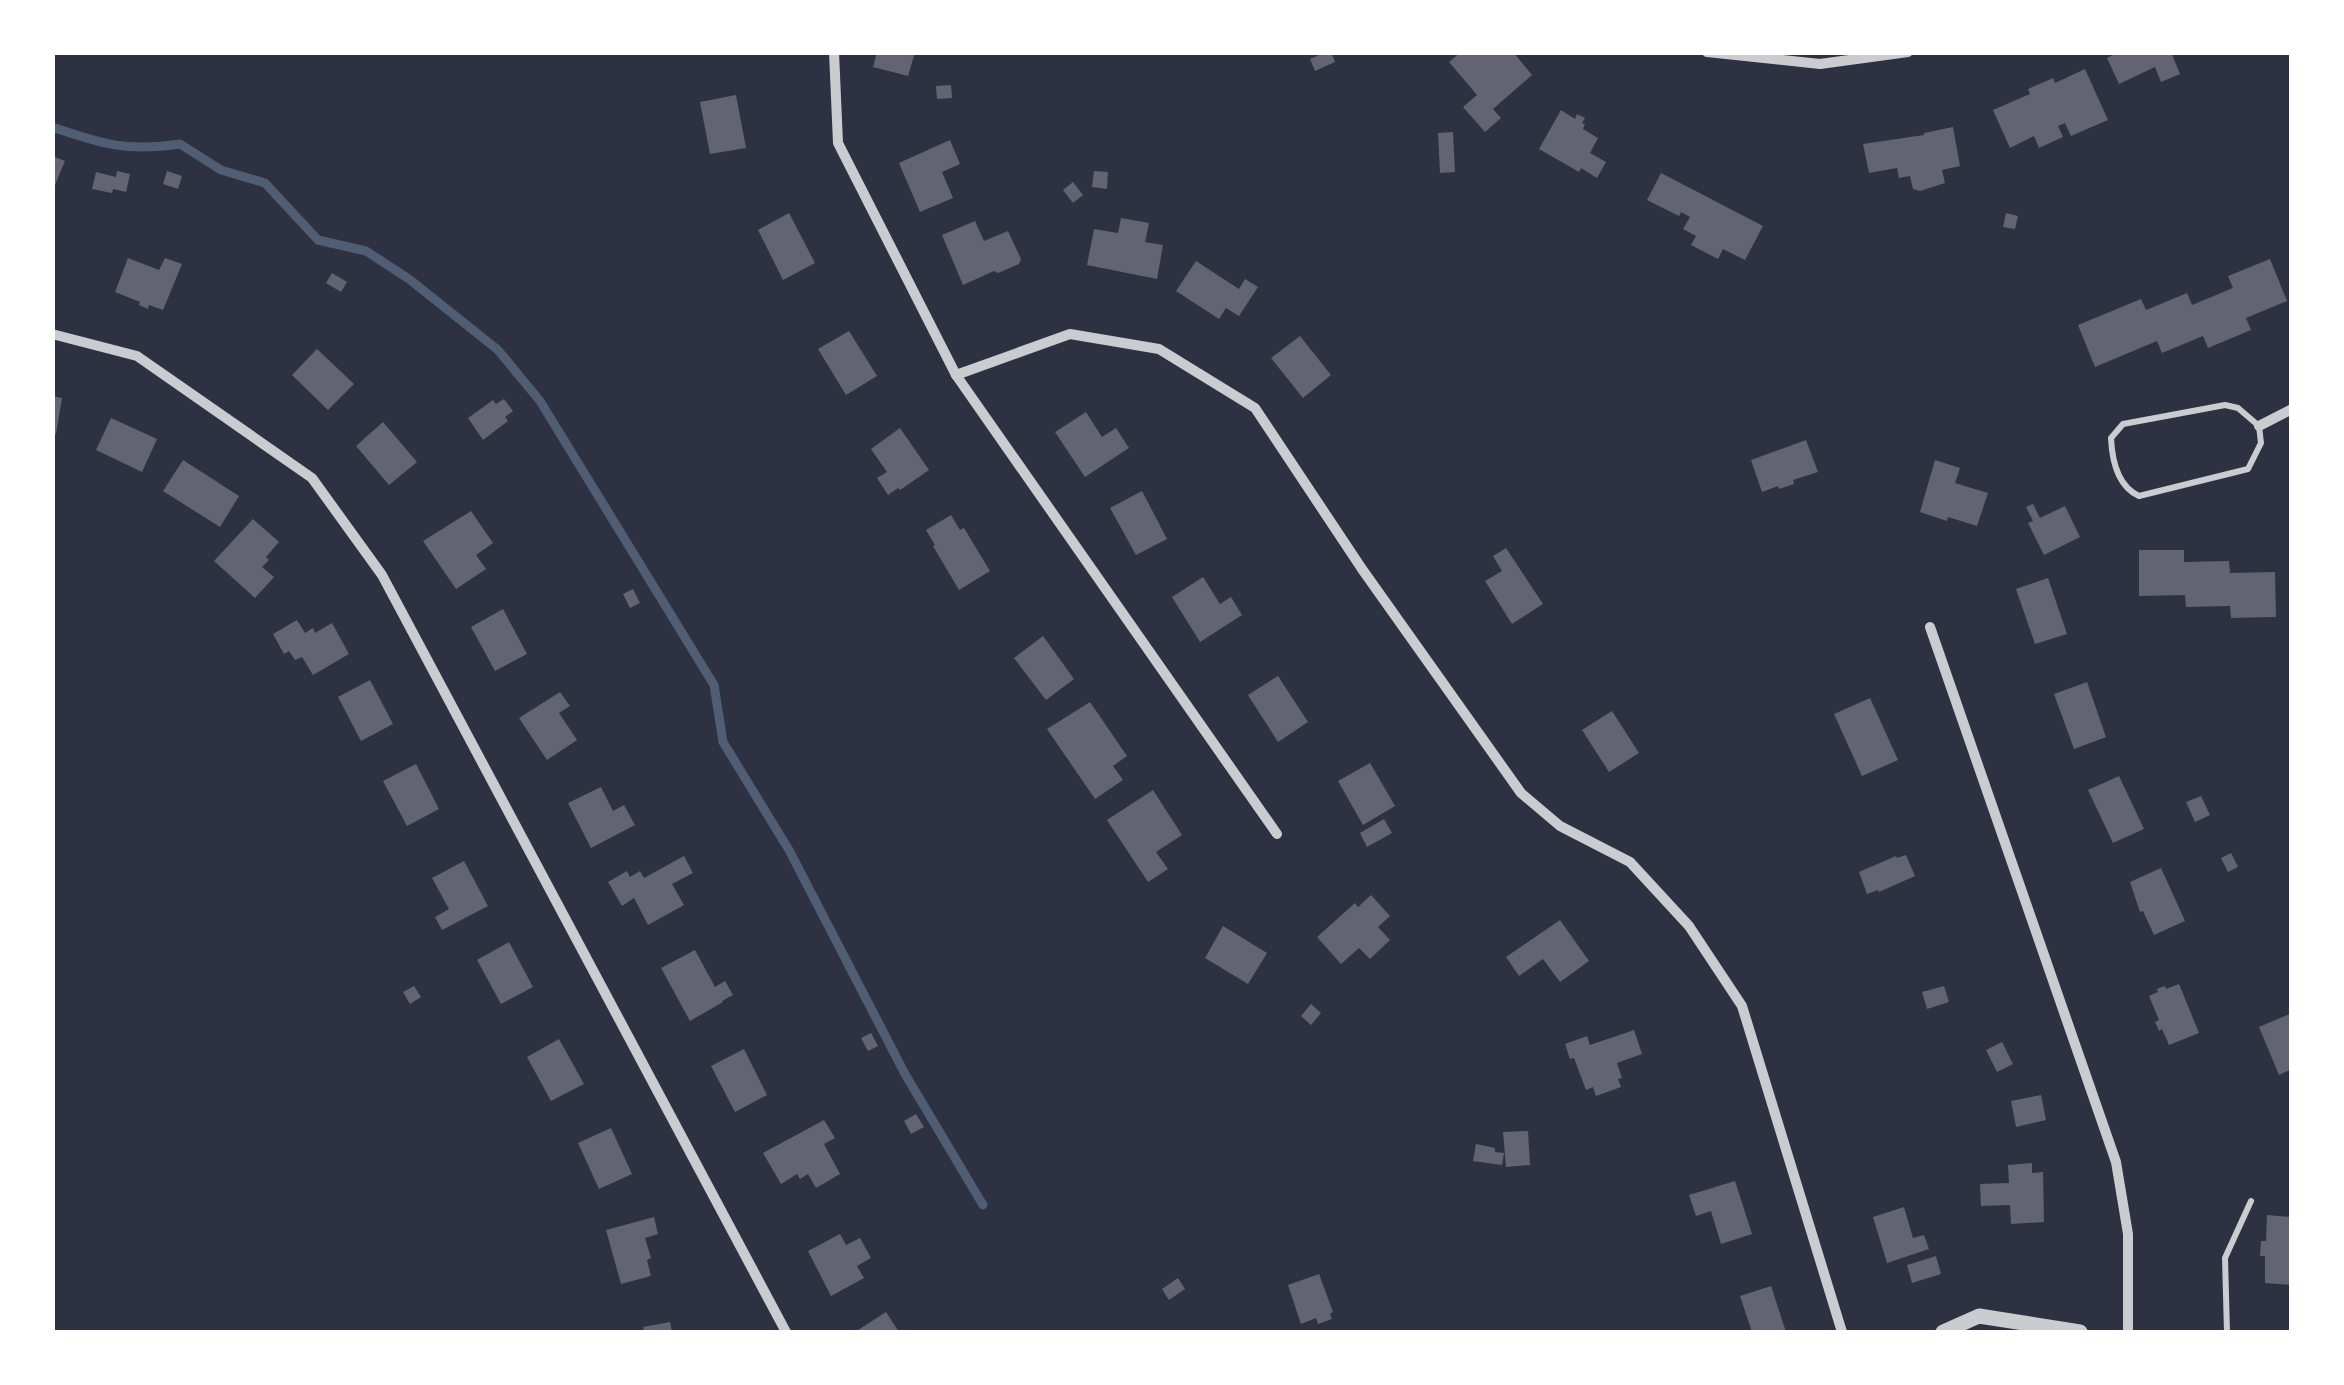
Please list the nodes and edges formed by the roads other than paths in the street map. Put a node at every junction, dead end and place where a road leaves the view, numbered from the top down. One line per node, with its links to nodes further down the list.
1 (834, 52): 5 (street)
2 (1707, 52): 3 (street)
3 (1908, 52)
4 (52, 334): 11 (street)
5 (956, 375): 9 (street); 12 (street)
6 (2292, 410): 7 (street)
7 (2260, 426): 7 (lane)
8 (1930, 627): 15 (street)
9 (1277, 834)
10 (2251, 1201): 16 (lane)
11 (786, 1332)
12 (1842, 1332)
13 (1943, 1332): 14 (street)
14 (2080, 1332)
15 (2128, 1332)
16 (2227, 1332)

